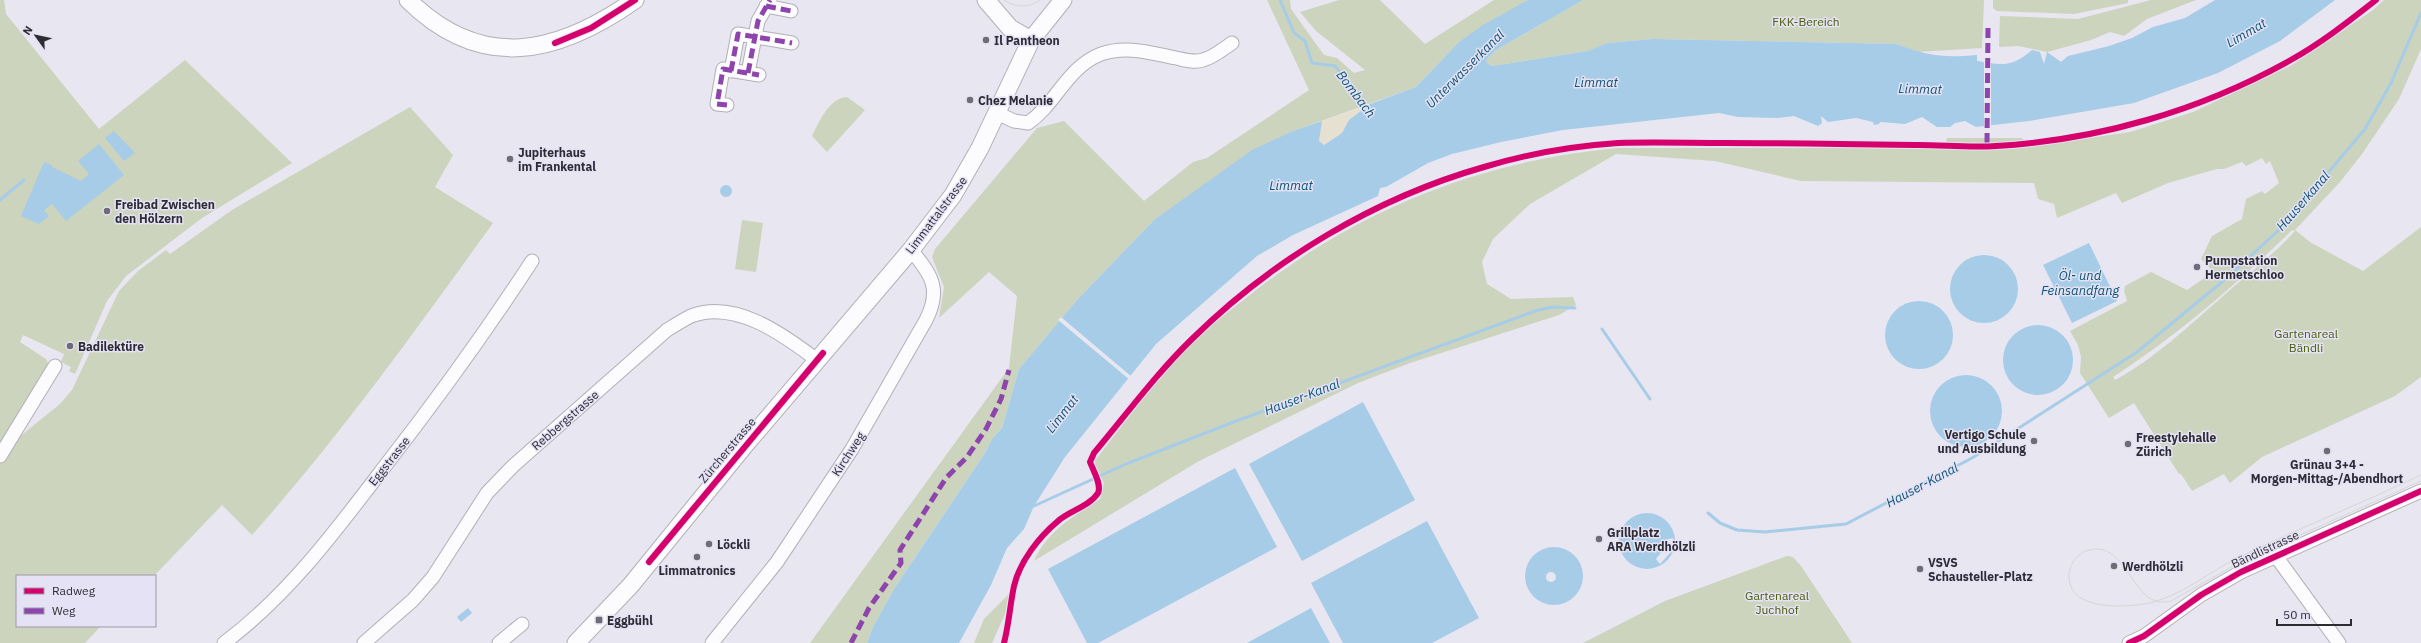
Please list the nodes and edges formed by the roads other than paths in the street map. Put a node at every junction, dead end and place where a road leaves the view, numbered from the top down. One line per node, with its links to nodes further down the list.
1 (408, 0): 2 (main road)
2 (635, 0)
3 (986, 0): 8 (main road)
4 (1063, 0): 8 (main road, Limmattalstrasse)
5 (768, 3): 6 (street); 7 (street)
6 (791, 11)
7 (753, 36): 9 (street); 11 (street); 11 (street)
8 (1031, 40): 13 (main road, Limmattalstrasse)
9 (792, 43)
10 (1232, 43): 13 (street)
11 (731, 71): 12 (street)
12 (727, 105)
13 (997, 114): 14 (main road, Limmattalstrasse)
14 (911, 250): 16 (main road, Limmattalstrasse); 27 (street, Kirchweg)
15 (532, 261): 24 (street, Eggstrasse)
16 (820, 357): 25 (street, Rebbergstrasse); 26 (main road, Zürcherstrasse)
17 (55, 366): 18 (street)
18 (0, 456)
19 (2421, 490): 20 (street, Bändlistrasse)
20 (2275, 556): 23 (street, Bändlistrasse); 28 (street)
21 (522, 624): 22 (street)
22 (507, 640)
23 (2131, 641)
24 (224, 643)
25 (364, 643)
26 (576, 643)
27 (712, 643)
28 (2339, 643)

